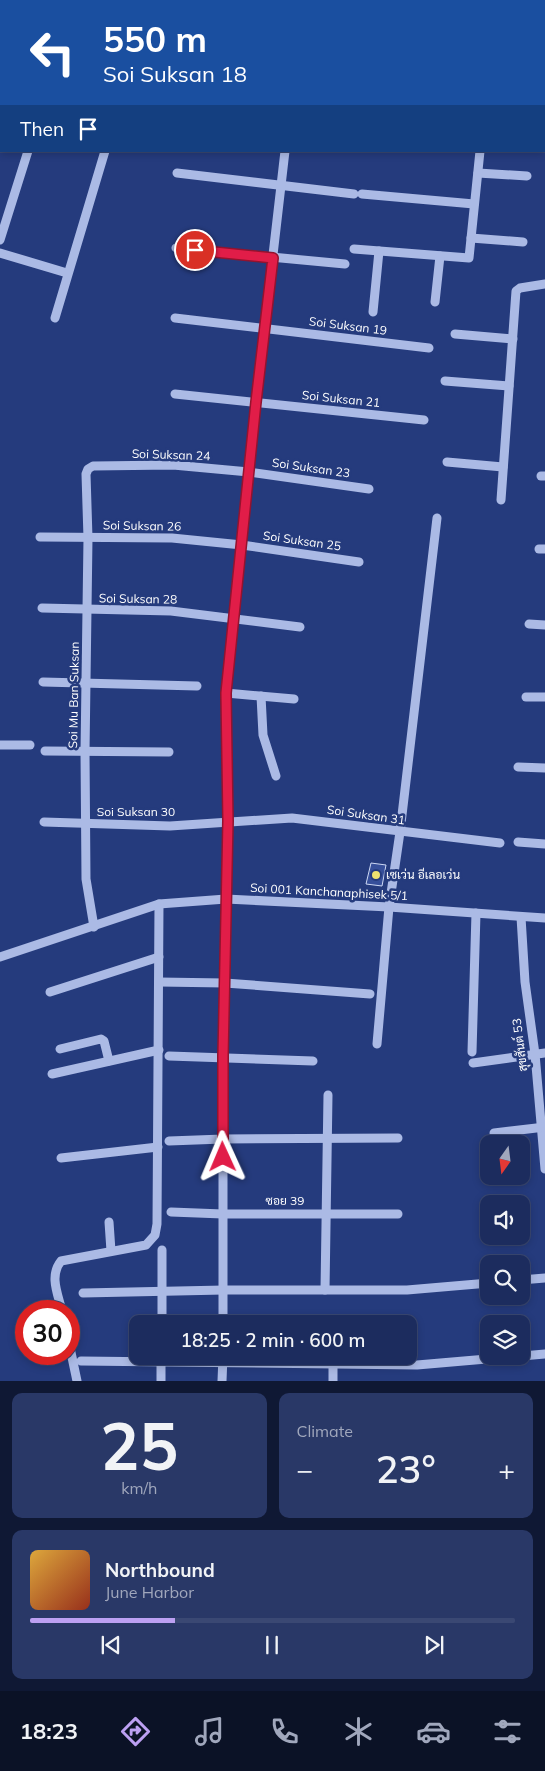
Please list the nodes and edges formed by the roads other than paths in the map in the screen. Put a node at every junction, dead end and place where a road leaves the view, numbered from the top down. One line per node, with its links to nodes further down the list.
1 (28, 152): 11 (street)
2 (105, 152): 20 (street)
3 (285, 152): 8 (street)
4 (480, 152): 6 (street)
5 (176, 173): 8 (street)
6 (478, 173): 7 (street); 9 (street)
7 (527, 176)
8 (281, 186): 9 (street); 18 (street)
9 (474, 204): 10 (street)
10 (471, 238): 12 (street); 17 (street)
11 (0, 240)
12 (522, 242)
13 (176, 248): 18 (street)
14 (354, 249): 15 (street)
15 (379, 251): 17 (street); 23 (street)
16 (0, 254): 20 (street)
17 (440, 256): 22 (street)
18 (273, 258): 19 (street); 26 (street)
19 (345, 264)
20 (68, 273): 24 (street)
21 (545, 284): 28 (street)
22 (435, 302)
23 (373, 312)
24 (55, 318)
25 (175, 318): 26 (street, Soi Suksan 19)
26 (265, 329): 29 (street, Soi Suksan 19); 33 (street)
27 (455, 334): 28 (street)
28 (513, 339): 31 (street)
29 (429, 348)
30 (445, 380): 31 (street)
31 (509, 386): 37 (street)
32 (175, 394): 33 (street, Soi Suksan 21)
33 (256, 402): 34 (street, Soi Suksan 21); 38 (street)
34 (424, 420)
35 (447, 462): 37 (street)
36 (93, 466): 38 (street, Soi Suksan 24); 43 (street, Soi Mu Ban Suksan)
37 (503, 467): 40 (street)
38 (249, 472): 39 (street, Soi Suksan 23); 44 (street)
39 (369, 489)
40 (501, 500)
41 (438, 518): 71 (street)
42 (40, 537): 43 (street, Soi Suksan 26)
43 (88, 538): 44 (street, Soi Suksan 26); 47 (street, Soi Mu Ban Suksan)
44 (242, 546): 45 (street, Soi Suksan 25); 48 (street)
45 (359, 562)
46 (42, 608): 47 (street, Soi Suksan 28)
47 (88, 610): 48 (street, Soi Suksan 28); 53 (street, Soi Mu Ban Suksan)
48 (234, 618): 51 (street, Soi Suksan 28); 55 (street)
49 (529, 624): 50 (street)
50 (545, 624)
51 (300, 627)
52 (43, 682): 53 (street)
53 (87, 683): 54 (street); 63 (street, Soi Mu Ban Suksan)
54 (197, 686)
55 (226, 693): 56 (street); 68 (street)
56 (261, 696): 59 (street); 67 (street)
57 (526, 697): 58 (street)
58 (545, 698)
59 (294, 699)
60 (0, 745): 61 (street)
61 (30, 745)
62 (45, 751): 63 (street)
63 (85, 752): 64 (street); 70 (street, Soi Mu Ban Suksan)
64 (169, 752)
65 (518, 767): 66 (street)
66 (545, 768)
67 (276, 776)
68 (228, 821): 70 (street, Soi Suksan 30); 71 (street, Soi Suksan 31); 75 (street)
69 (44, 822): 70 (street, Soi Suksan 30)
70 (85, 824): 81 (street, Soi Mu Ban Suksan)
71 (400, 832): 73 (street, Soi Suksan 31); 77 (street)
72 (518, 842): 74 (street)
73 (500, 843)
74 (545, 844)
75 (226, 898): 76 (street, Soi 001 Kanchanaphisek 5/1); 77 (street, Soi 001 Kanchanaphisek 5/1); 85 (street)
76 (159, 904): 81 (street, Soi 001 Kanchanaphisek 5/1); 83 (street)
77 (389, 907): 78 (street, Soi 001 Kanchanaphisek 5/1); 88 (street)
78 (476, 913): 79 (street, Soi 001 Kanchanaphisek 5/1); 91 (street)
79 (521, 917): 80 (street, Soi 001 Kanchanaphisek 5/1); 93 (street, สุขสันต์ 53)
80 (545, 918)
81 (94, 927): 82 (street, Soi 001 Kanchanaphisek 5/1)
82 (0, 957)
83 (159, 957): 84 (street); 86 (street)
84 (159, 982): 85 (street); 90 (street)
85 (225, 983): 87 (street); 95 (street)
86 (50, 992)
87 (370, 994)
88 (377, 1044)
89 (60, 1049): 97 (street)
90 (159, 1050): 97 (street); 107 (street)
91 (472, 1052)
92 (545, 1053): 93 (street)
93 (535, 1054): 98 (street); 101 (street, สุขสันต์ 53)
94 (170, 1056): 95 (street)
95 (223, 1056): 96 (street); 103 (street)
96 (313, 1060)
97 (109, 1061): 99 (street)
98 (473, 1062)
99 (52, 1074)
100 (328, 1096): 104 (street)
101 (543, 1127): 102 (street); 109 (street, สุขสันต์ 53)
102 (494, 1132)
103 (223, 1138): 104 (street); 106 (street); 111 (street)
104 (328, 1138): 105 (street); 112 (street)
105 (398, 1138)
106 (169, 1141)
107 (158, 1147): 108 (street); 116 (street)
108 (61, 1158)
109 (545, 1169)
110 (171, 1212): 111 (street, ซอย 39)
111 (224, 1214): 112 (street, ซอย 39); 120 (street)
112 (325, 1214): 113 (street, ซอย 39); 121 (street)
113 (398, 1214)
114 (109, 1222): 116 (street)
115 (162, 1250): 122 (street)
116 (111, 1251): 124 (street)
117 (545, 1278): 118 (street)
118 (530, 1279)
119 (480, 1284): 121 (street)
120 (224, 1290): 121 (street); 122 (street); 126 (street)
121 (325, 1290)
122 (164, 1292): 123 (street); 125 (street)
123 (83, 1293)
124 (60, 1300)
125 (163, 1315)
126 (223, 1315)
127 (545, 1354): 134 (street)
128 (129, 1360): 129 (street)
129 (81, 1361)
130 (74, 1365): 135 (street)
131 (161, 1365): 136 (street)
132 (223, 1365): 137 (street)
133 (333, 1365): 138 (street)
134 (417, 1365)
135 (77, 1381)
136 (161, 1381)
137 (222, 1381)
138 (333, 1381)

